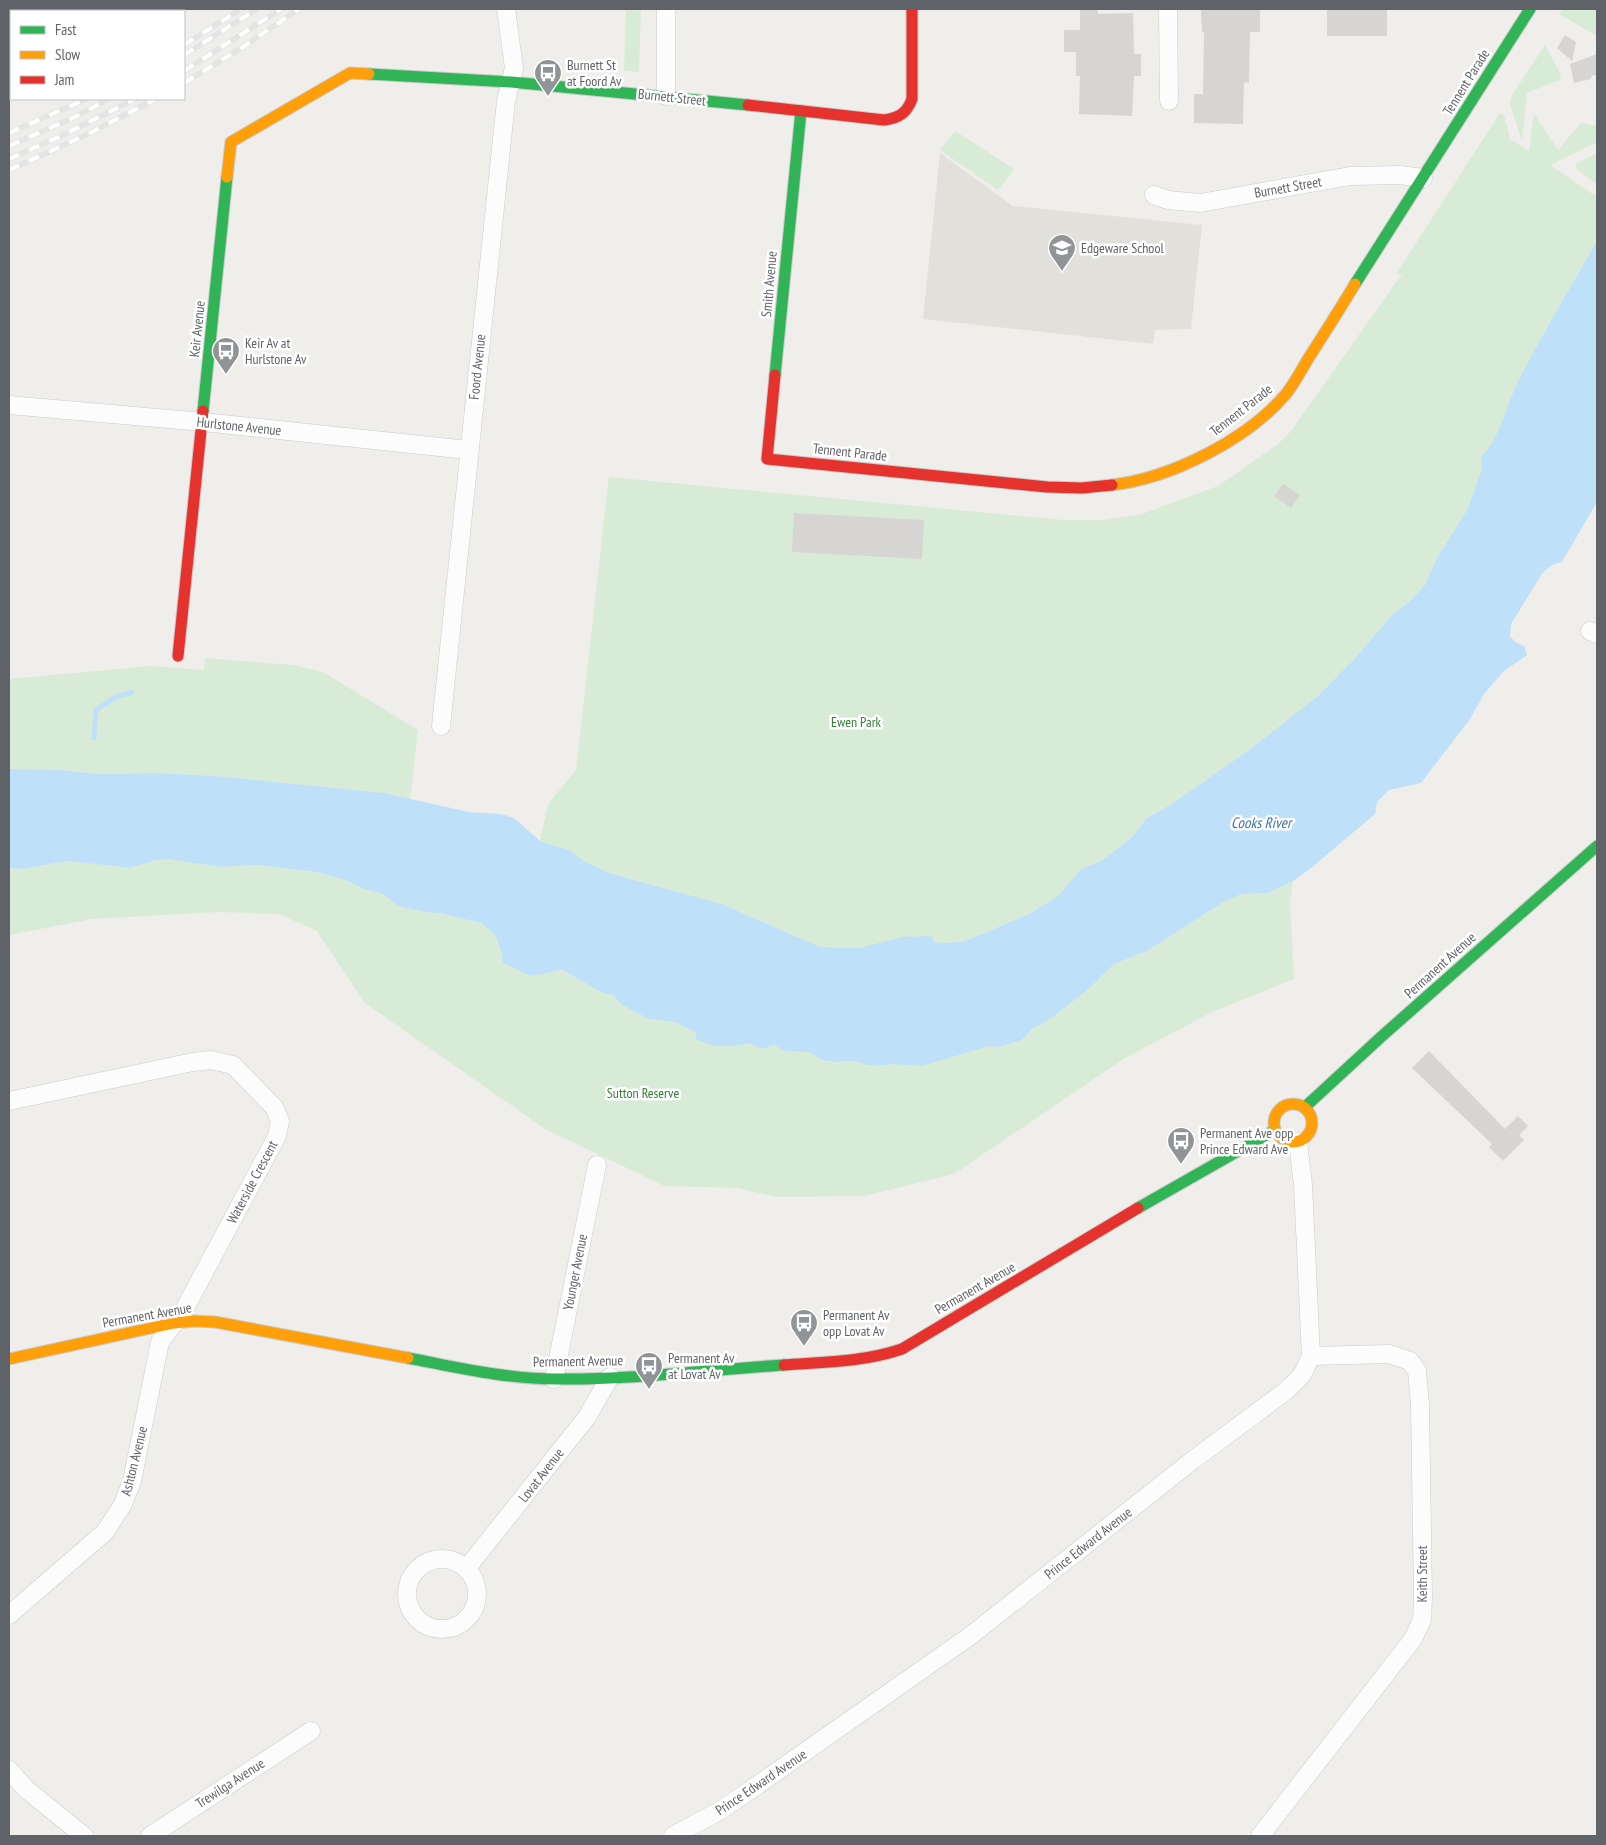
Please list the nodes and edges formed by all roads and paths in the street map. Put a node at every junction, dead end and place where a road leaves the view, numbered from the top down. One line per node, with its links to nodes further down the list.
1 (506, 9): 7 (street, Foord Avenue)
2 (666, 9): 8 (street)
3 (912, 9): 10 (street, Burnett Street)
4 (1168, 9): 9 (street)
5 (1530, 9): 11 (street, Tennent Parade)
6 (350, 73): 7 (street, Burnett Street); 14 (street, Keir Avenue)
7 (511, 82): 8 (street, Burnett Street); 15 (street, Foord Avenue)
8 (666, 96): 10 (street, Burnett Street)
9 (1169, 101)
10 (801, 111): 16 (street, Smith Avenue)
11 (1423, 178): 12 (street, Burnett Street); 16 (street, Tennent Parade)
12 (1154, 196)
13 (9, 405): 14 (street, Hurlstone Avenue)
14 (203, 422): 15 (street, Hurlstone Avenue); 17 (street, Keir Avenue)
15 (468, 450): 18 (street, Foord Avenue)
16 (767, 459)
17 (178, 656)
18 (441, 726)
19 (1597, 846): 21 (street, Permanent Avenue)
20 (9, 1101): 25 (street, Waterside Crescent)
21 (1305, 1108): 22 (street); 23 (street)
22 (1275, 1130): 23 (street); 28 (street, Permanent Avenue)
23 (1298, 1142): 26 (street)
24 (597, 1165): 29 (street, Younger Avenue)
25 (174, 1323): 27 (street, Permanent Avenue); 29 (street, Permanent Avenue); 31 (street, Ashton Avenue)
26 (1311, 1356): 36 (street, Prince Edward Avenue); 37 (street, Keith Street)
27 (9, 1359)
28 (610, 1377): 29 (street, Permanent Avenue); 30 (street, Lovat Avenue)
29 (554, 1379)
30 (467, 1568): 30 (street)
31 (9, 1615)
32 (311, 1731): 35 (street, Trewilga Avenue)
33 (9, 1770): 34 (street)
34 (84, 1836)
35 (150, 1836)
36 (673, 1836)
37 (1260, 1836)

